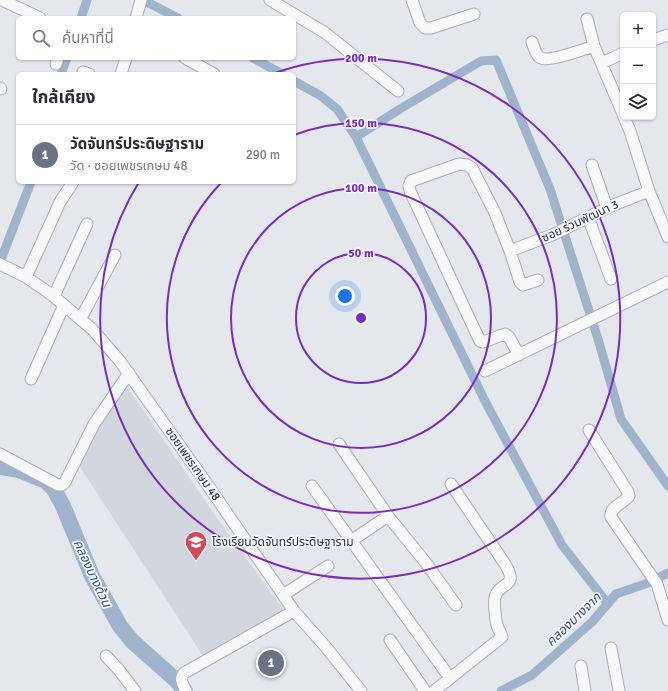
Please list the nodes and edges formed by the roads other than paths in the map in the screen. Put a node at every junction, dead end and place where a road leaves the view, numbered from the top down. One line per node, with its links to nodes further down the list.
1 (2, 0): 6 (street)
2 (270, 0): 19 (street)
3 (412, 0): 5 (street)
4 (140, 2): 7 (street)
5 (474, 14)
6 (36, 16)
7 (136, 16)
8 (587, 19): 12 (street)
9 (668, 35): 10 (street)
10 (656, 39)
11 (532, 42): 12 (street)
12 (594, 46): 16 (street)
13 (620, 54): 16 (street)
14 (125, 60): 17 (street)
15 (189, 60): 18 (street)
16 (602, 63): 20 (street)
17 (122, 72)
18 (210, 72)
19 (398, 91)
20 (620, 107)
21 (625, 120): 24 (street)
22 (592, 165): 25 (street)
23 (71, 184): 32 (street)
24 (649, 191): 25 (street, ซอย ร่วมพัฒนา 3); 28 (street)
25 (607, 208): 26 (street, ซอย ร่วมพัฒนา 3)
26 (588, 218): 29 (street, ซอย ร่วมพัฒนา 3); 33 (street)
27 (87, 224): 36 (street)
28 (668, 237)
29 (510, 251): 34 (street); 39 (street)
30 (115, 255): 38 (street)
31 (0, 264): 32 (street, ซอยเพชรเกษม 48)
32 (26, 277): 36 (street, ซอยเพชรเกษม 48)
33 (611, 279)
34 (538, 280)
35 (668, 282): 39 (street)
36 (54, 296): 37 (street, ซอยเพชรเกษม 48)
37 (64, 305): 38 (street, ซอยเพชรเกษม 48); 42 (street)
38 (81, 318): 41 (street, ซอยเพชรเกษม 48)
39 (519, 355): 40 (street)
40 (486, 371)
41 (129, 373): 45 (street); 51 (street, ซอยเพชรเกษม 48)
42 (31, 378)
43 (589, 430): 54 (street)
44 (339, 444): 48 (street)
45 (0, 454)
46 (451, 484): 59 (street)
47 (312, 486): 49 (street)
48 (388, 516): 49 (street); 52 (street)
49 (351, 541): 59 (street)
50 (328, 566): 51 (street)
51 (283, 596): 53 (street, ซอยเพชรเกษม 48)
52 (456, 604)
53 (294, 611): 61 (street); 62 (street, ซอยเพชรเกษม 48)
54 (668, 620)
55 (390, 640): 63 (street)
56 (611, 648): 66 (street)
57 (106, 656): 60 (street)
58 (581, 666): 65 (street)
59 (450, 678): 64 (street)
60 (135, 691)
61 (186, 691)
62 (361, 691)
63 (425, 691)
64 (434, 691)
65 (585, 691)
66 (619, 691)

